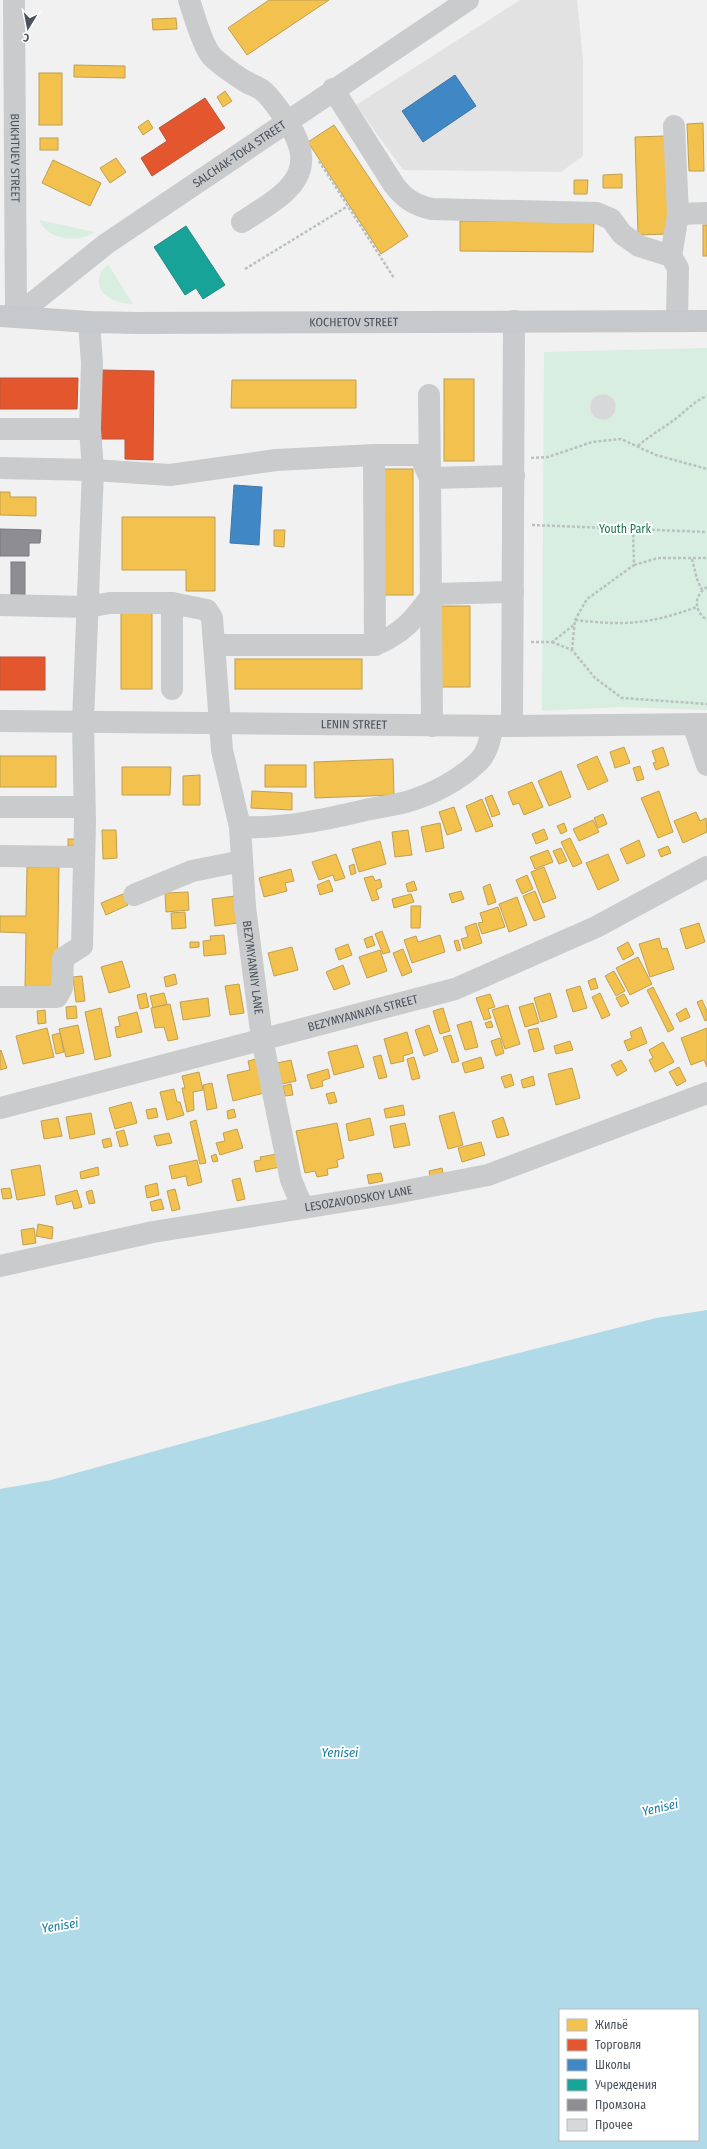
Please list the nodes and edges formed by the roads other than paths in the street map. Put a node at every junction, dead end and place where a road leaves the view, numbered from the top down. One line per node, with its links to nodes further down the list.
1 (14, 0): 11 (street, BUKHTUEV STREET)
2 (189, 0): 5 (street)
3 (468, 0): 4 (street, SALCHAK-TOKA STREET)
4 (333, 89): 5 (street, SALCHAK-TOKA STREET); 10 (street)
5 (287, 121): 9 (street); 11 (street, SALCHAK-TOKA STREET)
6 (674, 126): 8 (street)
7 (707, 213): 8 (street)
8 (678, 214): 10 (street)
9 (242, 222)
10 (671, 256): 13 (street)
11 (8, 316): 15 (main road, KOCHETOV STREET)
12 (514, 321): 13 (main road, KOCHETOV STREET); 15 (main road, KOCHETOV STREET); 20 (street)
13 (677, 321): 14 (main road, KOCHETOV STREET)
14 (707, 321)
15 (90, 322): 18 (street)
16 (429, 395): 23 (street)
17 (0, 429): 18 (street)
18 (90, 429): 22 (street)
19 (374, 455): 22 (street); 23 (street); 30 (street)
20 (514, 467): 23 (street); 24 (street)
21 (0, 468): 22 (street)
22 (92, 470): 28 (street)
23 (430, 478): 25 (street)
24 (513, 592): 25 (street); 37 (street)
25 (433, 594): 30 (street); 36 (street)
26 (172, 603): 28 (street, BEZYMYANNIY LANE); 29 (street, BEZYMYANNIY LANE); 31 (street)
27 (0, 605): 28 (street, BEZYMYANNIY LANE)
28 (87, 607): 33 (street)
29 (215, 645): 30 (street); 34 (street, BEZYMYANNIY LANE)
30 (375, 646)
31 (172, 689)
32 (0, 721): 33 (street, LENIN STREET)
33 (83, 722): 34 (street, LENIN STREET); 40 (street)
34 (220, 723): 36 (street, LENIN STREET); 41 (street, BEZYMYANNIY LANE)
35 (700, 724): 37 (street, LENIN STREET); 38 (street)
36 (432, 726): 37 (street, LENIN STREET)
37 (503, 726): 41 (street)
38 (707, 765)
39 (0, 806): 40 (street)
40 (84, 807): 43 (street)
41 (240, 827): 44 (street, BEZYMYANNIY LANE)
42 (0, 856): 43 (street)
43 (84, 857): 47 (street)
44 (242, 861): 46 (street); 48 (street, BEZYMYANNIY LANE)
45 (707, 867): 48 (street, BEZYMYANNAYA STREET)
46 (134, 895)
47 (0, 996)
48 (262, 1039): 50 (street, BEZYMYANNAYA STREET); 51 (street, BEZYMYANNIY LANE)
49 (707, 1093): 51 (street, LESOZAVODSKOY LANE)
50 (0, 1108)
51 (303, 1208): 52 (street, LESOZAVODSKOY LANE)
52 (0, 1266)

